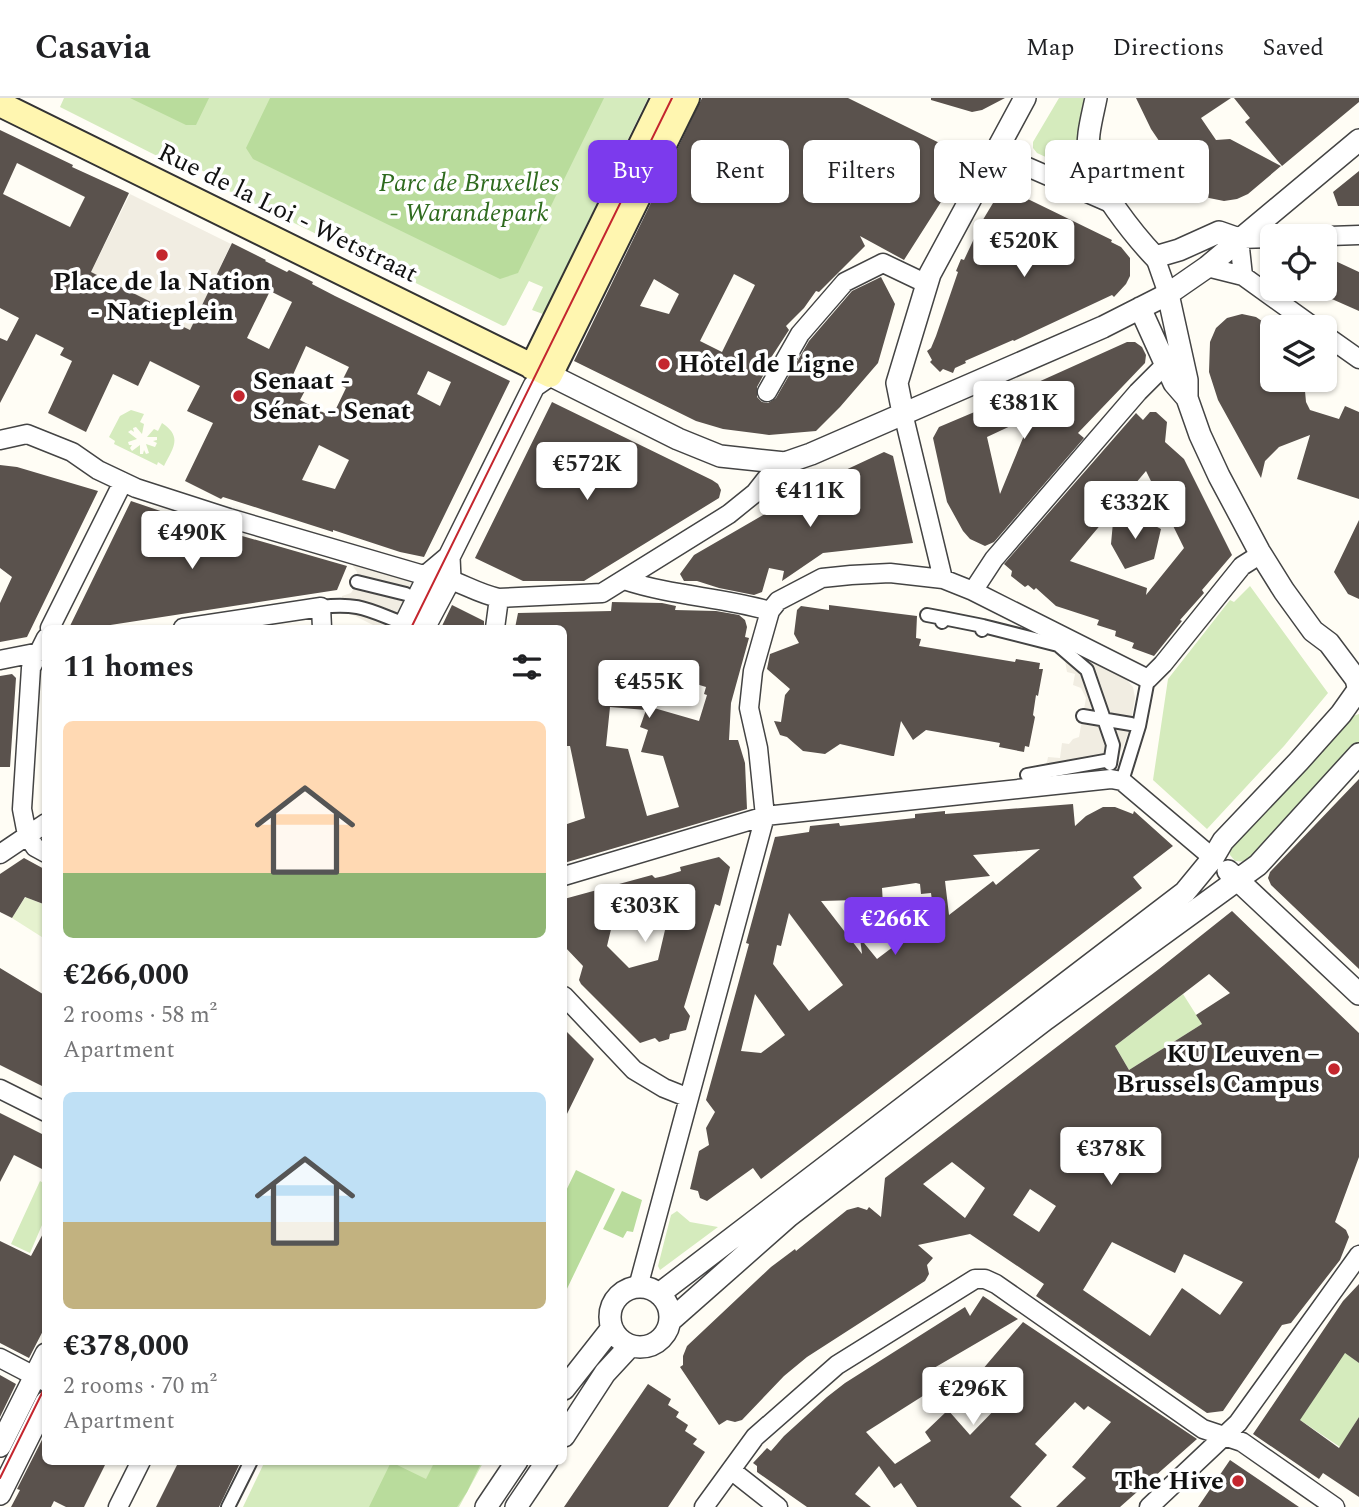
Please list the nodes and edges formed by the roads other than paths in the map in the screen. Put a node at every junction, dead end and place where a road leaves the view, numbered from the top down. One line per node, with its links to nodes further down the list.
1 (664, 98): 26 (main road)
2 (687, 98): 26 (main road)
3 (1025, 98): 6 (street)
4 (1096, 98): 10 (street)
5 (0, 104): 26 (main road, Rue de la Loi - Wetstraat)
6 (1002, 140)
7 (1359, 140): 12 (street)
8 (1031, 169): 10 (street)
9 (968, 203): 19 (street)
10 (1115, 205): 16 (street)
11 (1359, 235): 12 (street)
12 (1240, 239): 13 (street); 16 (street); 17 (street); 18 (street)
13 (1260, 244)
14 (1337, 247): 15 (street)
15 (1359, 247)
16 (1155, 257): 20 (street)
17 (1207, 267): 18 (street); 20 (street)
18 (1243, 276): 22 (street)
19 (927, 284): 27 (street); 28 (street)
20 (1168, 294): 21 (street); 25 (street)
21 (1140, 308): 25 (street); 28 (street)
22 (1297, 315)
23 (1337, 343): 24 (street)
24 (1359, 359)
25 (1174, 363): 32 (street); 37 (street)
26 (538, 376): 30 (street); 33 (street)
27 (767, 392)
28 (903, 413): 30 (street); 34 (street)
29 (0, 440): 31 (street)
30 (785, 463): 35 (street)
31 (123, 482): 33 (street); 43 (street)
32 (1261, 554): 52 (street); 53 (street)
33 (439, 576): 39 (street); 47 (street)
34 (943, 579): 37 (street); 41 (street)
35 (624, 580): 39 (street); 41 (street)
36 (357, 582): 38 (street)
37 (973, 591): 52 (street)
38 (406, 594)
39 (499, 598): 48 (street)
40 (321, 607): 44 (street); 45 (street); 46 (street)
41 (771, 611): 60 (street)
42 (927, 615): 55 (street)
43 (52, 625)
44 (203, 625)
45 (323, 625)
46 (406, 625)
47 (412, 625)
48 (495, 625)
49 (42, 647): 51 (street)
50 (42, 649): 62 (street)
51 (0, 660)
52 (1148, 679): 59 (street)
53 (1359, 690): 65 (street)
54 (1083, 716): 55 (street)
55 (1104, 720): 56 (street); 58 (street)
56 (1130, 724)
57 (1359, 754): 67 (street)
58 (1027, 775)
59 (1122, 781): 60 (street); 65 (street)
60 (765, 816): 66 (street); 71 (street)
61 (42, 826): 62 (street)
62 (27, 835): 63 (street); 64 (street)
63 (42, 851)
64 (0, 854)
65 (1213, 858): 67 (street); 75 (street)
66 (567, 875)
67 (1237, 879): 68 (street); 76 (street)
68 (1359, 994)
69 (567, 999): 71 (street)
70 (0, 1089): 72 (street)
71 (689, 1098): 74 (street)
72 (42, 1110)
73 (1359, 1255): 84 (street)
74 (638, 1287): 75 (street); 77 (street)
75 (659, 1294): 76 (street)
76 (670, 1321): 78 (street)
77 (612, 1328): 78 (street); 81 (street)
78 (630, 1346): 83 (street)
79 (0, 1358): 80 (street)
80 (40, 1379): 85 (street)
81 (567, 1385)
82 (42, 1410): 91 (street)
83 (567, 1431)
84 (1224, 1436): 90 (street); 98 (street); 99 (street)
85 (0, 1446)
86 (139, 1465): 92 (street)
87 (249, 1465): 93 (street)
88 (514, 1465): 94 (street)
89 (544, 1465): 95 (street)
90 (731, 1470): 96 (street); 97 (street)
91 (0, 1494)
92 (118, 1507)
93 (228, 1507)
94 (486, 1507)
95 (516, 1507)
96 (704, 1507)
97 (778, 1507)
98 (1149, 1507)
99 (1335, 1507)

